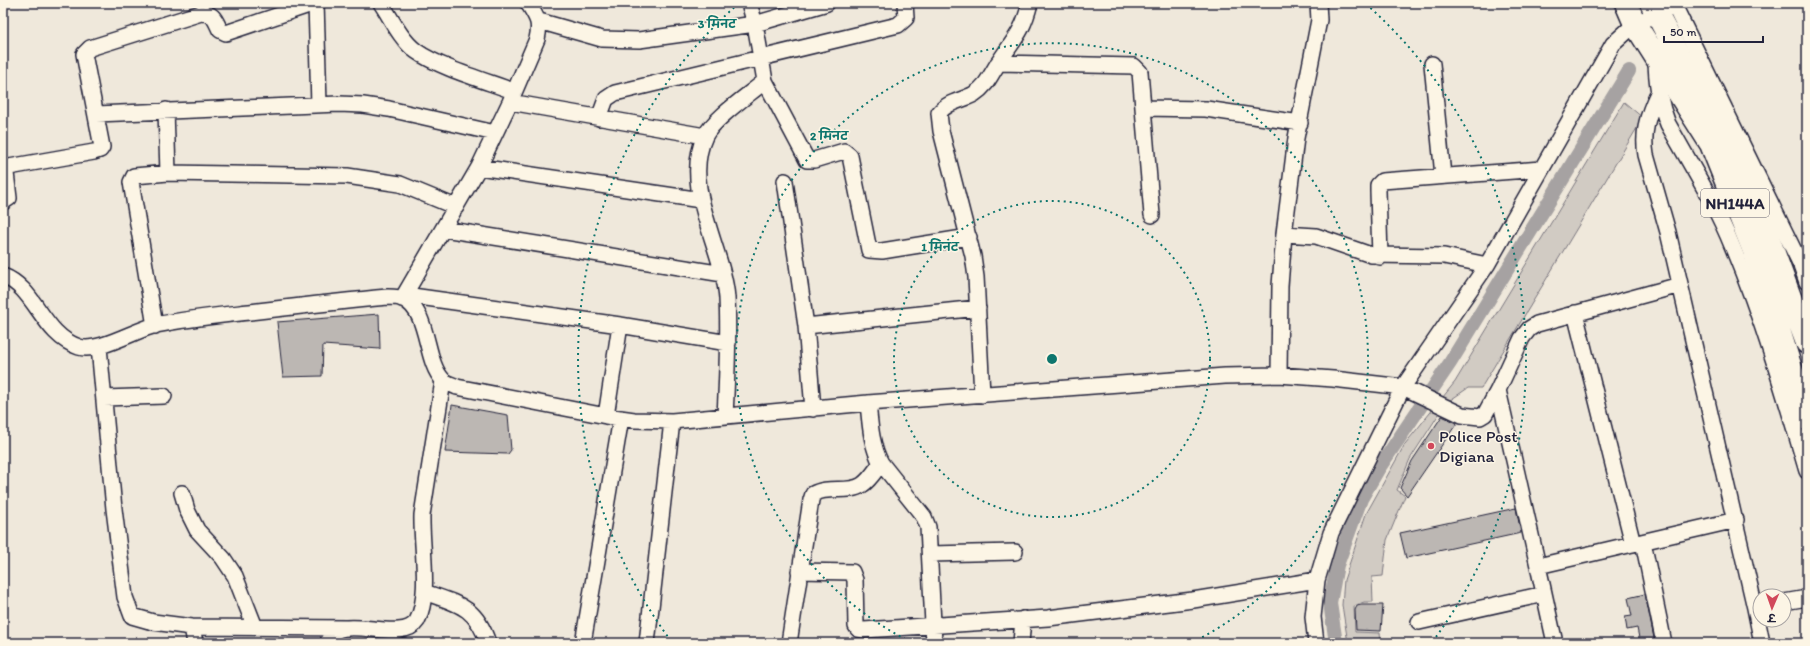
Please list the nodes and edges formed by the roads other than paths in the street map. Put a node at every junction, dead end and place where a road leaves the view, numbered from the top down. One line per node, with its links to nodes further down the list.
1 (315, 3): 21 (street); 24 (street)
2 (382, 3): 20 (street)
3 (528, 3): 11 (street)
4 (749, 3): 12 (street)
5 (827, 3): 12 (street)
6 (905, 3): 15 (street)
7 (1030, 3): 16 (street)
8 (1318, 3): 26 (street)
9 (1626, 3): 13 (highway, NH144A)
10 (1664, 6): 13 (street); 42 (street); 54 (highway, NH144A)
11 (539, 21): 12 (street); 20 (street)
12 (755, 24): 15 (street)
13 (1635, 24): 14 (highway, NH144A); 30 (street)
14 (1656, 56): 19 (street); 69 (highway, NH144A)
15 (761, 59): 18 (street); 25 (street)
16 (998, 63): 22 (street); 40 (street)
17 (1432, 64): 32 (street)
18 (765, 81): 28 (street); 40 (street)
19 (1658, 93): 47 (street); 72 (street)
20 (512, 97): 25 (street); 27 (street)
21 (318, 105): 23 (street); 27 (street)
22 (1143, 108): 26 (street); 37 (street)
23 (166, 110): 24 (street); 31 (street)
24 (96, 114): 35 (street)
25 (600, 118): 28 (street)
26 (1300, 124): 39 (street)
27 (495, 133): 29 (street)
28 (705, 136): 34 (street)
29 (479, 167): 34 (street); 36 (street)
30 (1541, 169): 32 (street); 43 (street)
31 (168, 174): 36 (street); 52 (street)
32 (1443, 176): 41 (street)
33 (785, 181): 53 (street)
34 (701, 200): 44 (street)
35 (3, 202)
36 (456, 207): 38 (street)
37 (1152, 215)
38 (444, 229): 44 (street); 48 (street)
39 (1284, 234): 41 (street); 57 (street)
40 (969, 236): 49 (street)
41 (1380, 257): 43 (street)
42 (1804, 263): 46 (street)
43 (1487, 265): 59 (street)
44 (723, 274): 55 (street)
45 (3, 276): 56 (street)
46 (1807, 282)
47 (1680, 285): 50 (street); 74 (street)
48 (404, 297): 51 (street); 52 (street); 58 (street)
49 (978, 308): 53 (street); 61 (street)
50 (1576, 313): 60 (street); 75 (street)
51 (620, 325): 55 (street); 66 (street)
52 (155, 326): 56 (street)
53 (806, 326): 65 (street)
54 (1807, 343)
55 (728, 344): 67 (street)
56 (99, 347): 63 (street)
57 (1278, 376): 59 (street); 61 (street)
58 (443, 381): 66 (street); 82 (street)
59 (1403, 388): 60 (street); 80 (street)
60 (1498, 390): 78 (street)
61 (982, 395): 64 (street)
62 (164, 396): 63 (street)
63 (104, 398): 89 (street)
64 (868, 403): 65 (street); 71 (street)
65 (813, 409): 67 (street)
66 (606, 416): 68 (street)
67 (725, 416): 70 (street)
68 (622, 418): 70 (street); 96 (street)
69 (1807, 419)
70 (672, 420): 97 (street)
71 (881, 463): 77 (street); 79 (street)
72 (1807, 470)
73 (182, 493): 90 (street)
74 (1736, 520): 75 (street); 81 (street)
75 (1638, 543): 78 (street); 103 (street)
76 (1015, 552): 77 (street)
77 (930, 554): 88 (street)
78 (1538, 566): 83 (street)
79 (799, 571): 88 (street); 98 (street)
80 (1317, 580): 86 (street); 101 (street)
81 (1753, 588)
82 (424, 592): 91 (street); 95 (street)
83 (1544, 594): 87 (street); 102 (street)
84 (1807, 598): 85 (street)
85 (1792, 601)
86 (1023, 619): 88 (street); 100 (street)
87 (1420, 622)
88 (934, 624): 99 (street)
89 (192, 627): 90 (street); 93 (street)
90 (255, 627): 91 (street)
91 (347, 628): 94 (street)
92 (1760, 628): 104 (street)
93 (195, 643)
94 (328, 643)
95 (488, 643)
96 (583, 643)
97 (647, 643)
98 (789, 643)
99 (934, 643)
100 (1021, 643)
101 (1316, 643)
102 (1555, 643)
103 (1664, 643)
104 (1762, 643)

